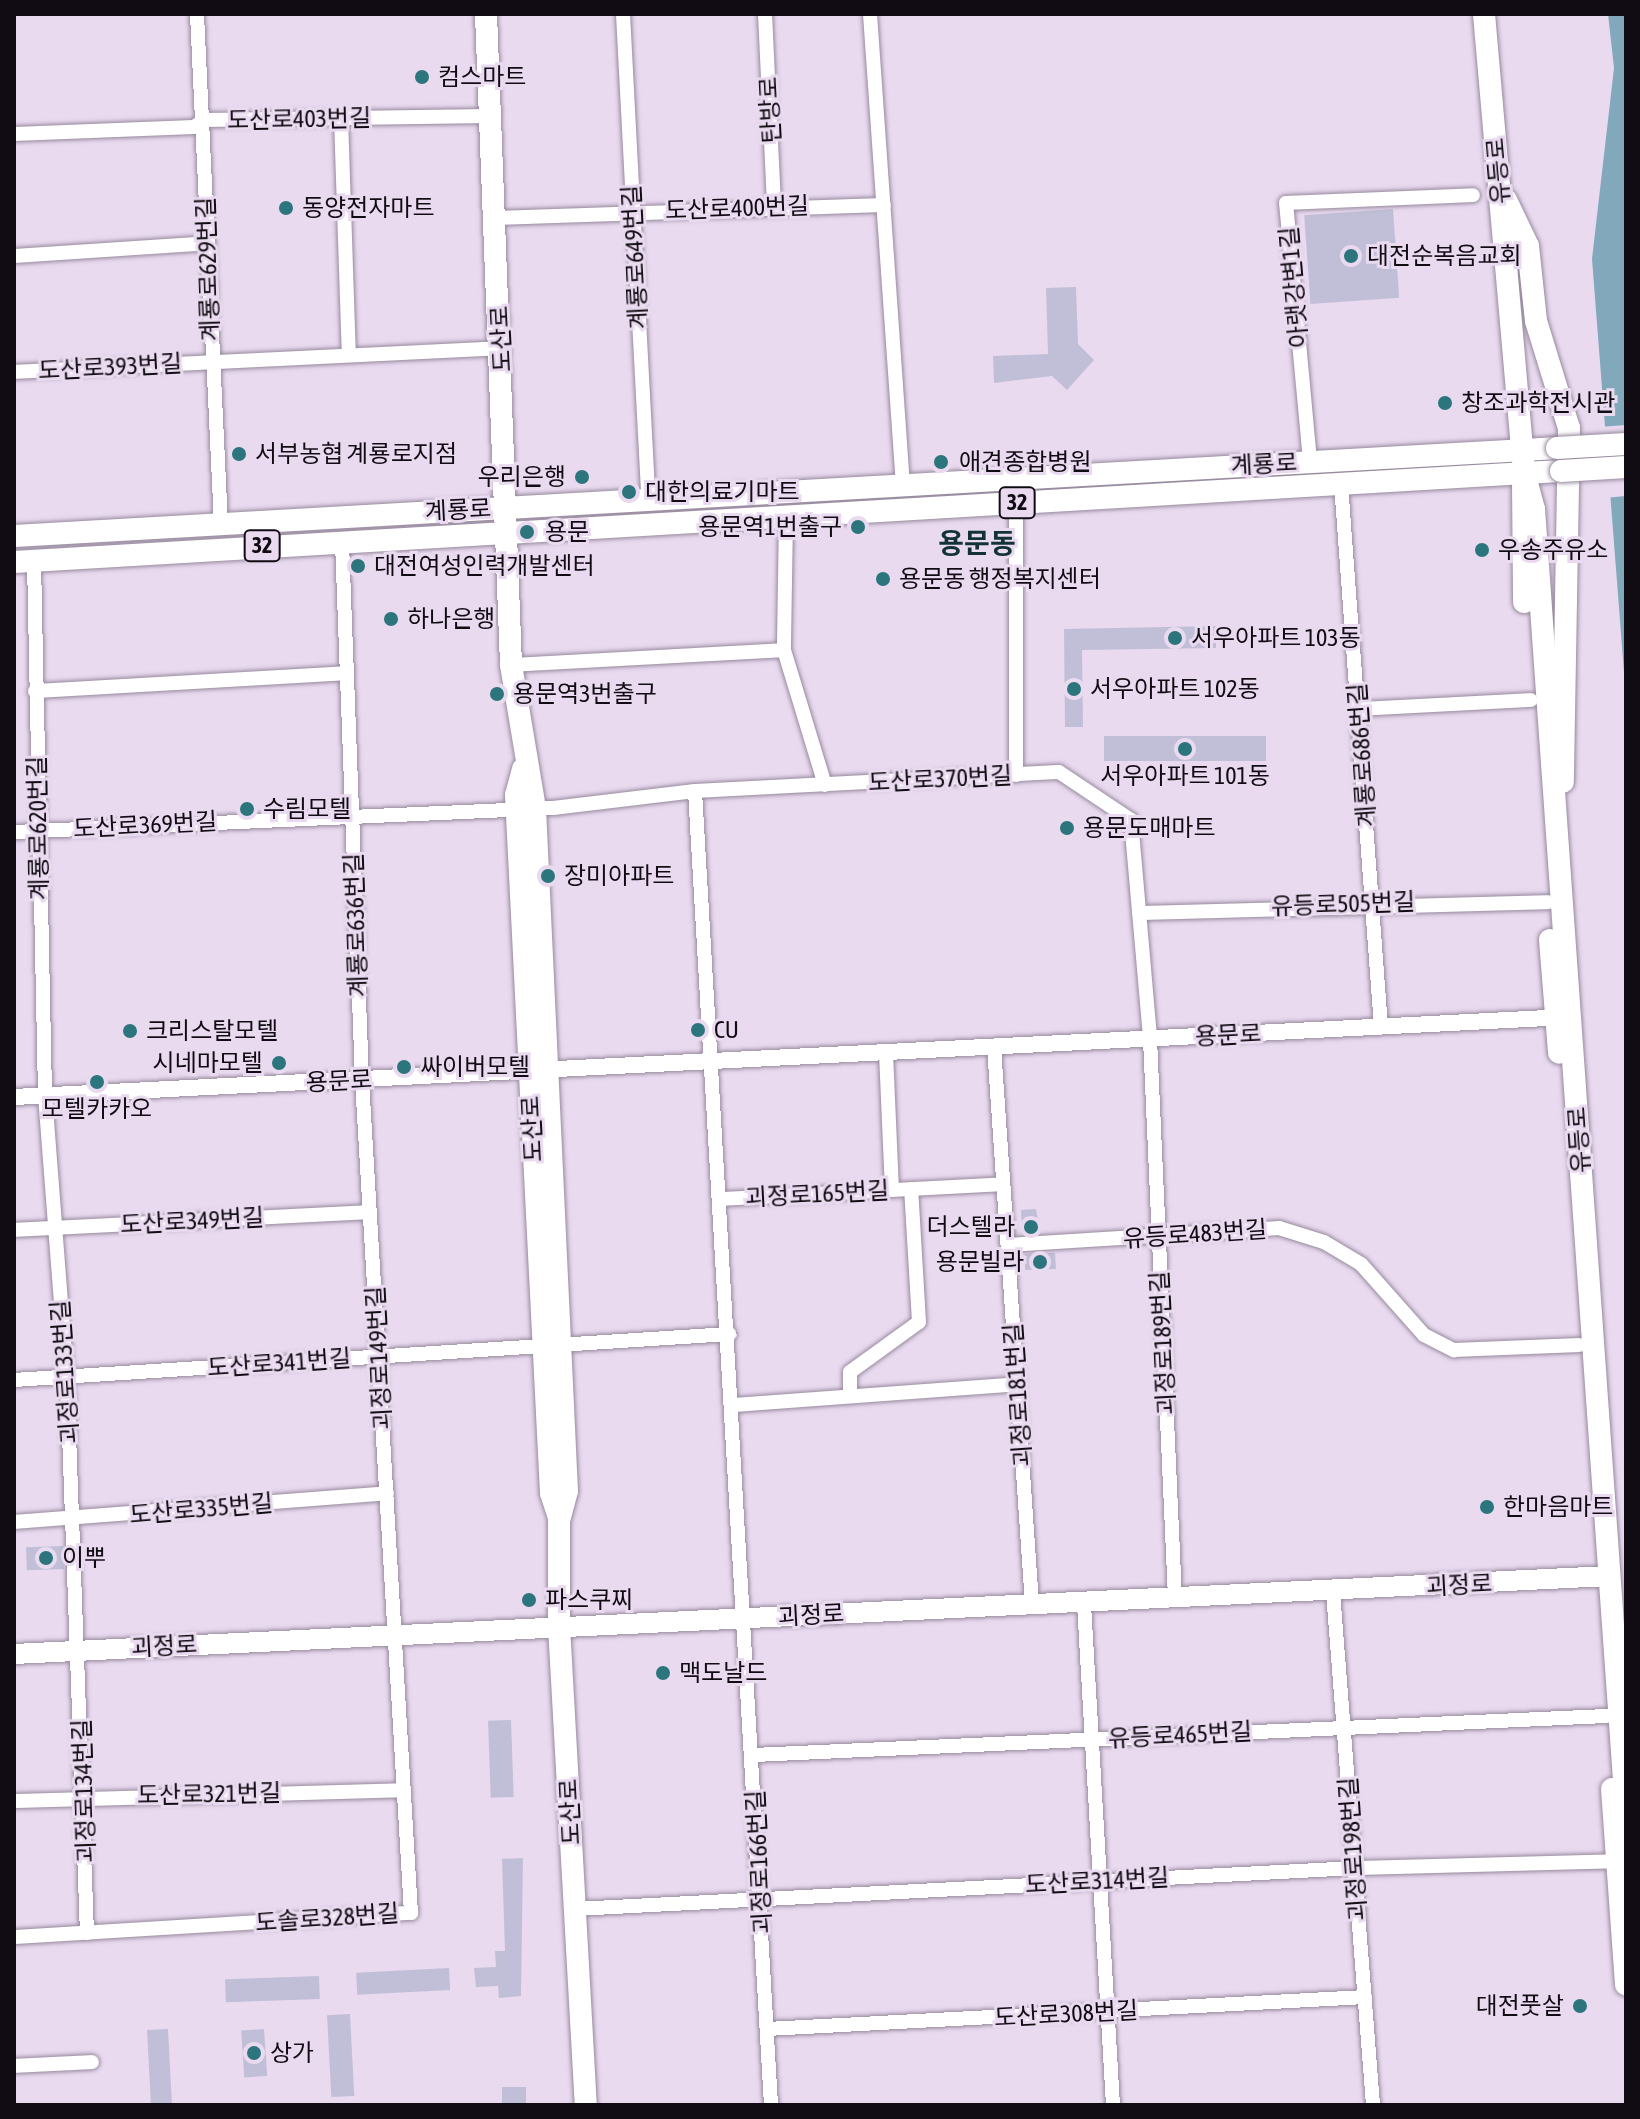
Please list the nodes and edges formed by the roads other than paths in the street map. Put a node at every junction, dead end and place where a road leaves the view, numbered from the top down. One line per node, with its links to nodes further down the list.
1 (197, 14): 9 (street, 계룡로629번길)
2 (486, 14): 7 (main road, 도산로)
3 (623, 14): 15 (street, 계룡로649번길)
4 (765, 14): 14 (street, 탄방로)
5 (870, 14): 13 (street)
6 (1484, 14): 11 (main road, 유등로)
7 (491, 116): 8 (street, 도산로403번길); 16 (main road, 도산로)
8 (341, 118): 9 (street, 도산로403번길); 20 (street)
9 (204, 120): 10 (street, 도산로403번길); 17 (street, 계룡로629번길)
10 (14, 134)
11 (1499, 185): 24 (main road, 유등로); 51 (main road)
12 (1473, 195): 26 (street, 아랫강변1길)
13 (884, 205): 14 (street, 도산로400번길); 30 (street)
14 (774, 206): 15 (street, 도산로400번길)
15 (632, 212): 16 (street, 도산로400번길); 31 (street, 계룡로649번길)
16 (495, 218): 19 (main road, 도산로)
17 (208, 243): 18 (street); 21 (street, 계룡로629번길)
18 (14, 256)
19 (502, 348): 20 (street, 도산로393번길); 33 (main road, 도산로)
20 (349, 355): 21 (street, 도산로393번길)
21 (211, 362): 22 (street, 도산로393번길); 35 (street, 계룡로629번길)
22 (14, 372)
23 (1626, 444): 25 (main road, 계룡로 / 32, bridge)
24 (1523, 449): 25 (main road, 계룡로 / 32); 26 (main road, 계룡로 / 32); 28 (main road, 유등로)
25 (1559, 459): 27 (main road, 계룡로 / 32, bridge); 28 (main road, 계룡로 / 32)
26 (1310, 461): 30 (main road, 계룡로 / 32)
27 (1626, 467)
28 (1524, 472): 29 (main road, 계룡로 / 32); 44 (main road, 유등로); 51 (main road, 유등로)
29 (1341, 484): 32 (main road, 계룡로 / 32); 45 (street, 계룡로686번길)
30 (903, 485): 31 (main road, 계룡로 / 32)
31 (648, 499): 33 (main road, 계룡로 / 32)
32 (1016, 503): 34 (main road, 계룡로 / 32); 46 (street)
33 (508, 507): 35 (main road, 계룡로 / 32); 36 (main road, 도산로)
34 (786, 517): 36 (main road, 계룡로 / 32); 40 (street)
35 (221, 525): 37 (main road, 계룡로 / 32)
36 (510, 533): 38 (main road, 계룡로 / 32); 41 (main road, 도산로)
37 (14, 536)
38 (342, 541): 39 (main road, 계룡로 / 32); 42 (street, 계룡로636번길)
39 (24, 561): 43 (street, 계룡로620번길)
40 (784, 650): 41 (street); 47 (street)
41 (511, 665): 49 (main road, 도산로)
42 (346, 673): 43 (street); 50 (street, 계룡로636번길)
43 (35, 691): 52 (street, 계룡로620번길)
44 (1531, 700): 45 (street); 55 (main road, 유등로)
45 (1359, 709): 54 (street, 계룡로686번길)
46 (1016, 775): 47 (street, 도산로370번길); 56 (street, 도산로370번길)
47 (825, 785): 48 (street, 도산로370번길)
48 (695, 791): 49 (street, 도산로370번길); 62 (street)
49 (525, 809): 50 (street, 도산로369번길); 63 (main road, 도산로)
50 (352, 815): 52 (street, 도산로369번길); 64 (street, 계룡로636번길)
51 (1555, 822): 57 (main road, 유등로)
52 (39, 830): 53 (street, 도산로369번길); 65 (street, 계룡로620번길)
53 (14, 832)
54 (1372, 902): 55 (street, 유등로505번길); 56 (street, 유등로505번길); 58 (street, 계룡로686번길)
55 (1548, 902): 57 (main road, 유등로)
56 (1139, 913): 59 (street, 도산로370번길)
57 (1562, 1017): 58 (street, 용문로); 77 (main road, 유등로); 88 (main road, 유등로)
58 (1381, 1027): 59 (street, 용문로)
59 (1150, 1039): 60 (street, 용문로); 74 (street, 괴정로189번길)
60 (994, 1047): 61 (street, 용문로); 67 (street, 괴정로181번길)
61 (886, 1053): 62 (street, 용문로); 69 (street)
62 (712, 1062): 63 (street, 용문로); 70 (street, 괴정로165번길)
63 (538, 1073): 64 (street, 용문로); 78 (main road, 도산로)
64 (362, 1080): 65 (street, 용문로); 71 (street, 괴정로149번길)
65 (45, 1095): 66 (street, 용문로); 72 (street, 괴정로133번길)
66 (14, 1097)
67 (1003, 1184): 68 (street); 75 (street, 괴정로181번길)
68 (911, 1189): 69 (street, 괴정로165번길); 83 (street, 괴정로165번길)
69 (892, 1190): 70 (street, 괴정로165번길)
70 (721, 1199): 76 (street, 괴정로165번길)
71 (370, 1212): 72 (street, 도산로349번길); 79 (street, 괴정로149번길)
72 (55, 1228): 73 (street, 도산로349번길); 80 (street, 괴정로133번길)
73 (14, 1230)
74 (1159, 1238): 75 (street, 유등로483번길); 77 (street, 유등로483번길); 90 (street, 괴정로189번길)
75 (1008, 1245): 82 (street, 괴정로181번길)
76 (730, 1334): 78 (street); 84 (street, 괴정로165번길)
77 (1579, 1345): 88 (main road, 유등로)
78 (552, 1346): 79 (street, 도산로341번길); 94 (main road, 도산로)
79 (379, 1356): 80 (street, 도산로341번길); 85 (street, 괴정로149번길)
80 (67, 1378): 81 (street, 도산로341번길); 86 (street, 괴정로133번길)
81 (14, 1380)
82 (1017, 1384): 83 (street); 92 (street, 괴정로181번길)
83 (850, 1396): 84 (street)
84 (734, 1405): 93 (street, 괴정로165번길)
85 (387, 1493): 86 (street, 도산로335번길); 95 (street, 괴정로149번길)
86 (73, 1520): 87 (street, 도산로335번길); 96 (street, 괴정로133번길)
87 (14, 1522)
88 (1601, 1576): 89 (main road, 괴정로); 98 (main road, 유등로); 105 (main road, 유등로)
89 (1333, 1592): 90 (main road, 괴정로); 99 (street, 괴정로198번길)
90 (1175, 1598): 91 (main road, 괴정로)
91 (1084, 1604): 92 (main road, 괴정로); 100 (street)
92 (1032, 1605): 93 (main road, 괴정로)
93 (748, 1618): 94 (main road, 괴정로); 101 (street, 괴정로166번길)
94 (559, 1626): 95 (main road, 괴정로); 110 (main road, 도산로)
95 (396, 1635): 96 (main road, 괴정로); 102 (street, 도솔로328번길)
96 (77, 1650): 97 (main road, 괴정로); 103 (street, 괴정로134번길)
97 (14, 1654)
98 (1607, 1716): 99 (street, 유등로465번길); 106 (main road, 유등로)
99 (1343, 1727): 100 (street, 유등로465번길); 107 (street, 괴정로198번길)
100 (1092, 1739): 101 (street, 유등로465번길); 108 (street)
101 (754, 1755): 109 (street, 괴정로166번길)
102 (404, 1790): 103 (street, 도산로321번길); 111 (street, 도솔로328번길)
103 (86, 1797): 104 (street, 도산로321번길); 111 (street, 괴정로134번길)
104 (14, 1801)
105 (1626, 1808)
106 (1618, 1861): 107 (street, 도산로314번길); 113 (main road, 유등로)
107 (1355, 1868): 108 (street, 도산로314번길); 114 (street, 괴정로198번길)
108 (1100, 1881): 109 (street, 도산로314번길); 115 (street)
109 (761, 1899): 110 (street, 도산로314번길); 116 (street, 괴정로166번길)
110 (576, 1909): 119 (main road, 도산로)
111 (87, 1933): 112 (street, 도솔로328번길)
112 (14, 1937)
113 (1626, 1985)
114 (1365, 1997): 115 (street, 도산로308번길); 122 (street, 괴정로198번길)
115 (1107, 2012): 116 (street, 도산로308번길); 121 (street)
116 (767, 2029): 120 (street, 괴정로166번길)
117 (92, 2062): 118 (street)
118 (14, 2066)
119 (586, 2105)
120 (771, 2105)
121 (1113, 2105)
122 (1373, 2105)

